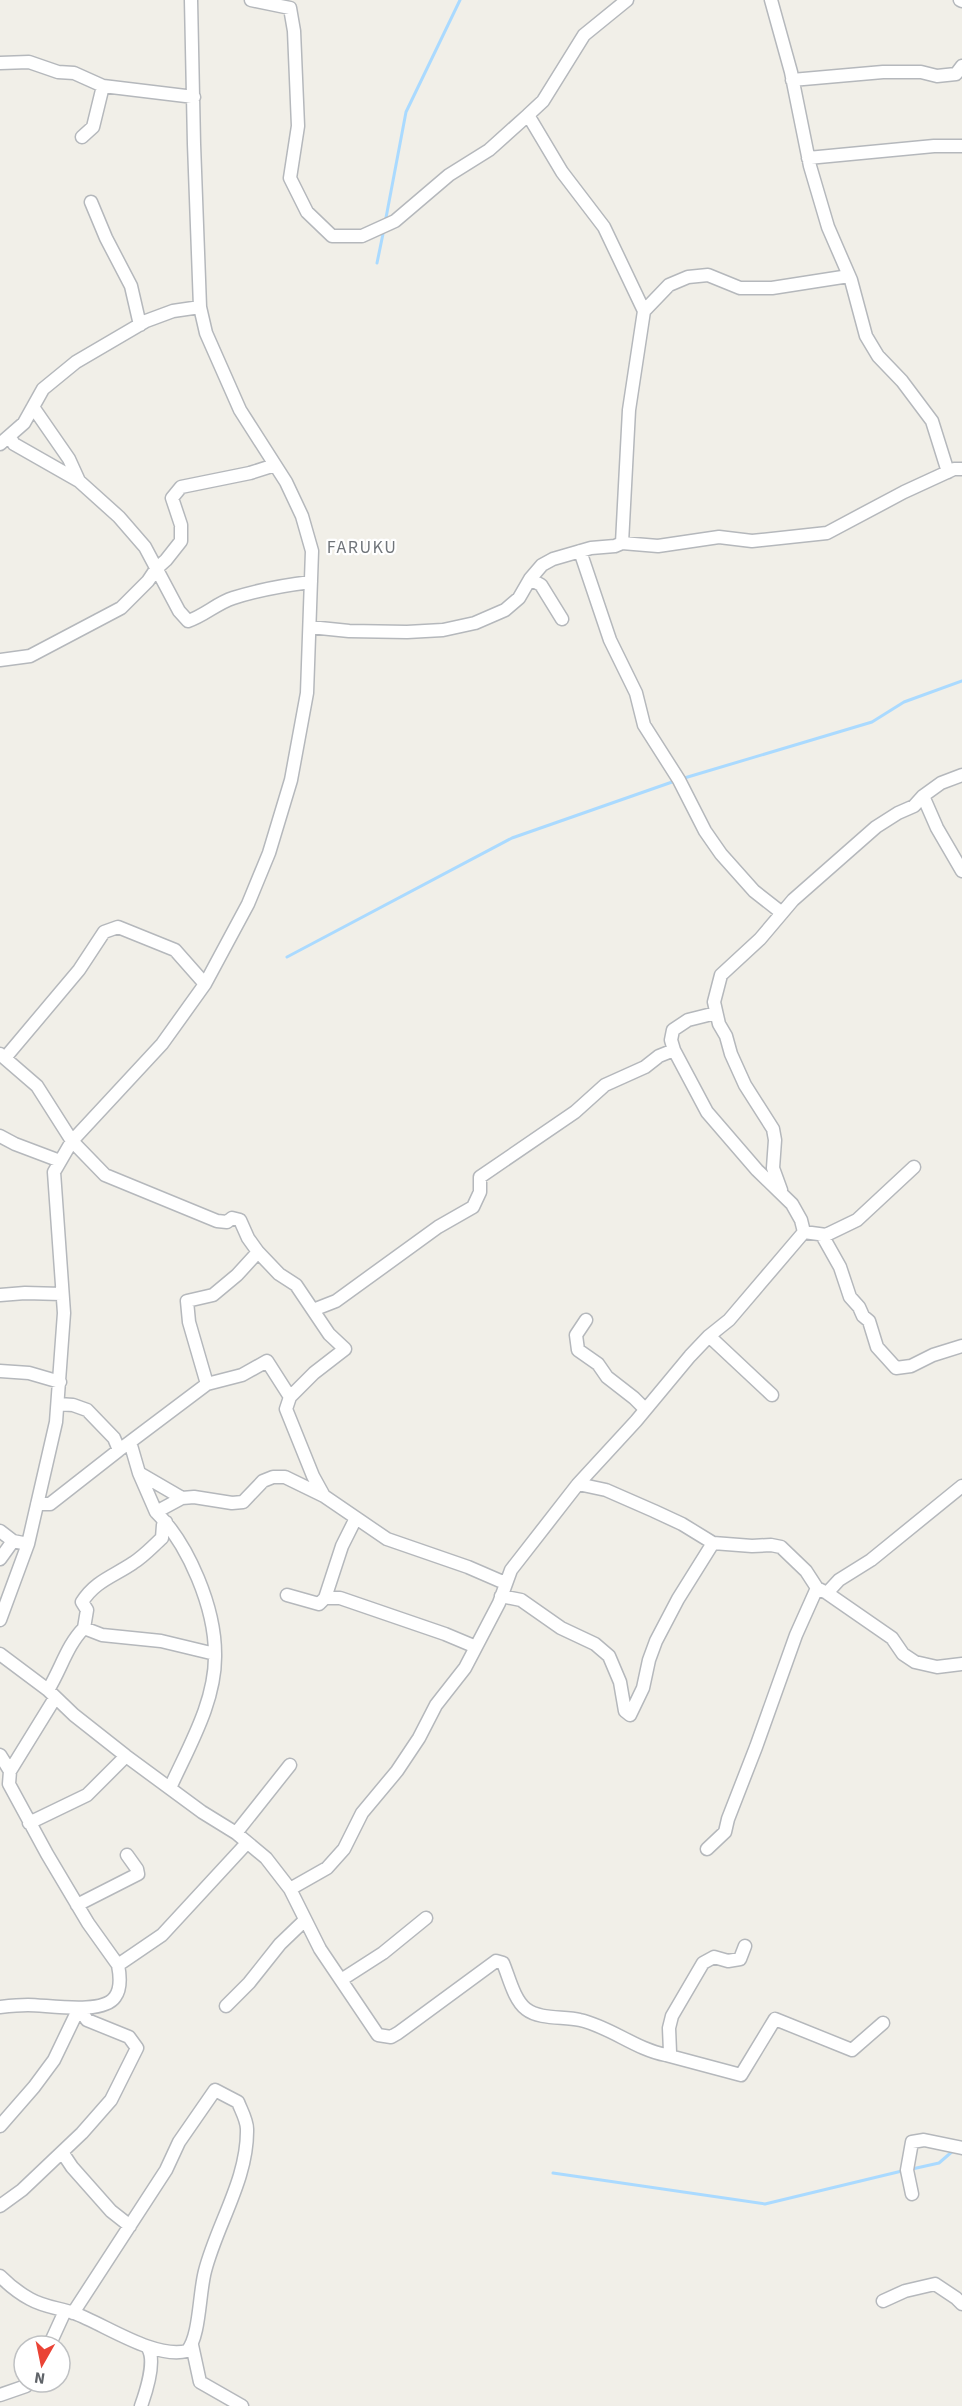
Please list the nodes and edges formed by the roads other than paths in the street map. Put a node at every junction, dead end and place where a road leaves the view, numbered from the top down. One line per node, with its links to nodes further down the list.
1 (191, 0): 9 (street)
2 (251, 0): 10 (street)
3 (627, 0): 10 (street)
4 (771, 0): 7 (street)
5 (0, 63): 8 (street)
6 (962, 66): 7 (street)
7 (792, 80): 13 (street)
8 (103, 86): 9 (street); 11 (street)
9 (194, 97): 16 (street)
10 (528, 115): 17 (street)
11 (82, 137)
12 (962, 146): 13 (street)
13 (808, 158): 15 (street)
14 (91, 202): 18 (street)
15 (849, 276): 17 (street); 23 (street)
16 (200, 307): 18 (street); 21 (street)
17 (644, 311): 25 (street)
18 (140, 325): 19 (street)
19 (33, 407): 20 (street); 24 (street)
20 (5, 440): 24 (street)
21 (275, 465): 27 (street); 29 (street)
22 (962, 468): 23 (street)
23 (948, 472): 25 (street)
24 (79, 482): 27 (street)
25 (622, 543): 26 (street)
26 (579, 552): 28 (street); 36 (street)
27 (156, 568): 29 (street); 32 (street)
28 (530, 579): 30 (street); 31 (street)
29 (311, 582): 31 (street)
30 (562, 619)
31 (310, 627): 37 (street)
32 (0, 660)
33 (962, 775): 34 (street)
34 (923, 796): 35 (street); 36 (street)
35 (962, 871)
36 (783, 913): 38 (street)
37 (205, 984): 40 (street); 42 (street)
38 (716, 1013): 39 (street); 45 (street)
39 (674, 1050): 45 (street); 51 (street)
40 (2, 1056): 42 (street)
41 (0, 1136): 43 (street)
42 (72, 1141): 43 (street); 48 (street)
43 (60, 1161): 49 (street)
44 (914, 1167): 47 (street)
45 (784, 1197): 46 (street)
46 (804, 1232): 47 (street); 53 (street)
47 (822, 1235): 54 (street)
48 (258, 1252): 51 (street); 57 (street)
49 (62, 1294): 50 (street); 56 (street)
50 (0, 1295)
51 (313, 1310): 59 (street)
52 (586, 1320): 61 (street)
53 (710, 1336): 58 (street); 61 (street)
54 (962, 1346)
55 (0, 1371): 56 (street)
56 (60, 1382): 60 (street)
57 (207, 1384): 59 (street); 62 (street)
58 (772, 1395)
59 (290, 1397): 67 (street)
60 (58, 1404): 63 (street); 69 (street)
61 (645, 1409): 65 (street)
62 (130, 1442): 63 (street); 64 (street)
63 (119, 1450): 69 (street)
64 (139, 1473): 68 (street); 70 (street)
65 (578, 1484): 75 (street); 78 (street)
66 (962, 1486): 79 (street)
67 (324, 1496): 68 (street); 71 (street)
68 (182, 1498): 70 (street)
69 (37, 1504): 76 (street)
70 (156, 1512): 72 (street)
71 (356, 1518): 78 (street); 82 (street)
72 (166, 1522): 84 (street); 87 (street)
73 (0, 1531): 74 (street)
74 (13, 1541): 76 (street); 77 (street)
75 (713, 1543): 79 (street); 81 (street)
76 (27, 1544): 83 (street)
77 (0, 1559)
78 (505, 1583): 81 (street)
79 (822, 1590): 88 (street); 100 (street)
80 (287, 1595): 82 (street)
81 (501, 1596): 85 (street)
82 (325, 1598): 85 (street)
83 (0, 1620)
84 (84, 1628): 87 (street); 89 (street)
85 (476, 1647): 102 (street)
86 (0, 1654): 89 (street)
87 (215, 1654): 95 (street)
88 (962, 1664)
89 (51, 1694): 91 (street); 93 (street)
90 (0, 1755): 93 (street)
91 (126, 1756): 95 (street); 97 (street)
92 (290, 1765): 98 (street)
93 (10, 1771): 94 (street)
94 (9, 1784): 96 (street); 97 (street)
95 (170, 1788): 98 (street)
96 (0, 1795)
97 (29, 1823): 103 (street)
98 (236, 1833): 99 (street)
99 (246, 1844): 102 (street); 107 (street)
100 (707, 1850)
101 (127, 1855): 103 (street)
102 (290, 1889): 105 (street)
103 (78, 1905): 107 (street)
104 (426, 1918): 108 (street)
105 (304, 1920): 108 (street); 110 (street)
106 (745, 1946): 113 (street)
107 (118, 1965): 111 (street)
108 (340, 1980): 113 (street)
109 (0, 2007): 111 (street)
110 (226, 2007)
111 (79, 2008): 114 (street); 116 (street)
112 (883, 2023): 113 (street)
113 (666, 2055)
114 (0, 2126)
115 (962, 2148): 117 (street)
116 (62, 2152): 118 (street); 119 (street)
117 (912, 2194)
118 (0, 2206)
119 (130, 2226): 123 (street); 125 (street)
120 (0, 2276): 123 (street)
121 (883, 2301): 122 (street)
122 (962, 2304)
123 (70, 2312): 124 (street); 126 (street)
124 (56, 2334)
125 (192, 2345): 126 (street); 128 (street)
126 (148, 2348): 127 (street)
127 (141, 2406)
128 (242, 2406)

